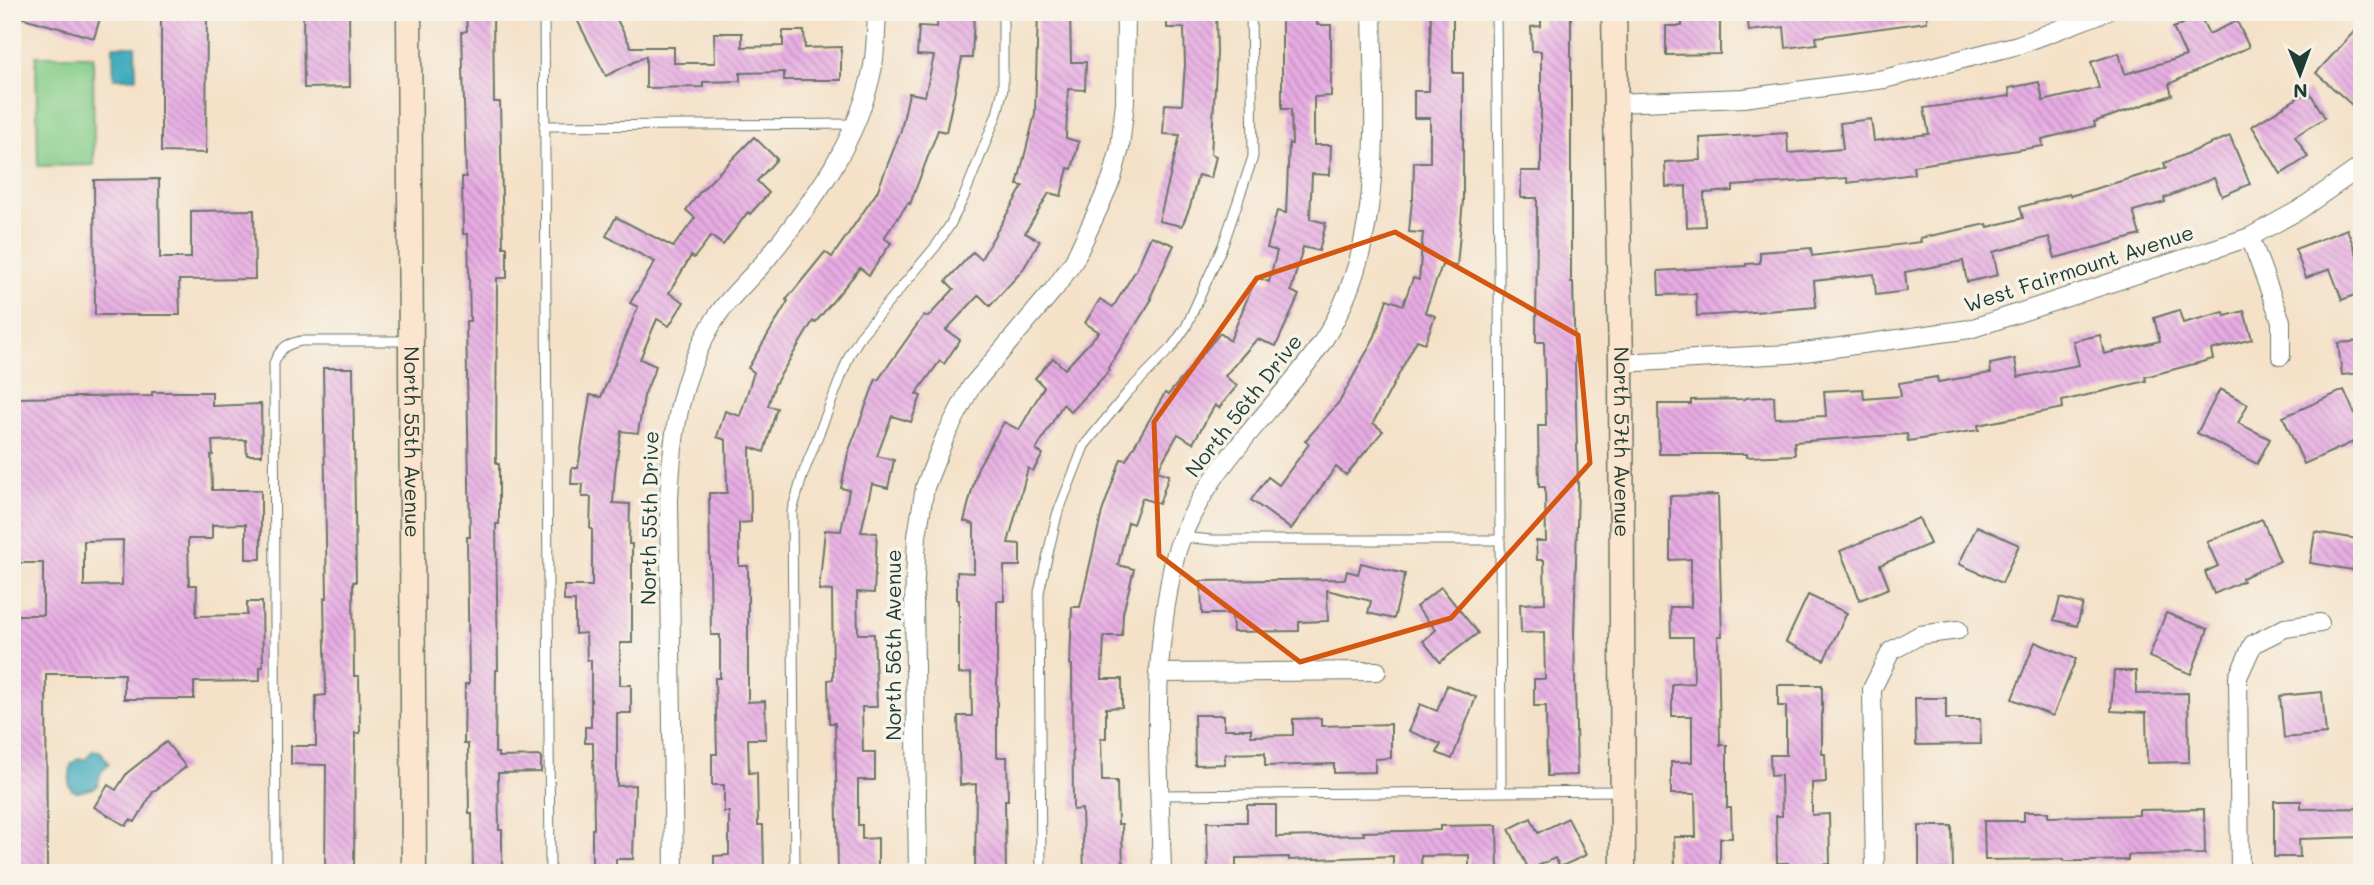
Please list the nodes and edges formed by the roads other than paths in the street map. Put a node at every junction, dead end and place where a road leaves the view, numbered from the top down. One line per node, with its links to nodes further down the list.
1 (409, 12): 16 (street, North 55th Avenue)
2 (544, 12): 13 (lane)
3 (877, 12): 12 (street, North 55th Drive)
4 (1003, 12): 32 (lane)
5 (1126, 12): 33 (street, North 56th Avenue)
6 (1251, 12): 34 (lane)
7 (1372, 12): 19 (street, North 56th Drive)
8 (1496, 12): 20 (lane)
9 (1614, 12): 11 (street, North 57th Avenue)
10 (2105, 12): 11 (street)
11 (1615, 103): 18 (street, North 57th Avenue)
12 (856, 124): 13 (lane); 31 (street, North 55th Drive)
13 (544, 126): 30 (lane)
14 (2362, 166): 15 (street, West Fairmount Avenue)
15 (2250, 237): 17 (street); 18 (street, West Fairmount Avenue)
16 (412, 341): 28 (lane); 29 (street, North 55th Avenue)
17 (2281, 356)
18 (1621, 363): 25 (street, North 57th Avenue)
19 (1181, 537): 20 (lane); 24 (street, North 56th Drive)
20 (1499, 540): 26 (lane)
21 (2320, 623): 38 (street)
22 (1958, 630): 37 (street)
23 (1377, 671): 24 (street)
24 (1158, 673): 27 (street, North 56th Drive)
25 (1622, 790): 26 (lane); 36 (street, North 57th Avenue)
26 (1501, 791): 27 (lane)
27 (1160, 795): 35 (street, North 56th Drive)
28 (276, 873)
29 (414, 873)
30 (550, 873)
31 (674, 873)
32 (796, 873)
33 (918, 873)
34 (1041, 873)
35 (1162, 873)
36 (1623, 873)
37 (1875, 873)
38 (2240, 873)

